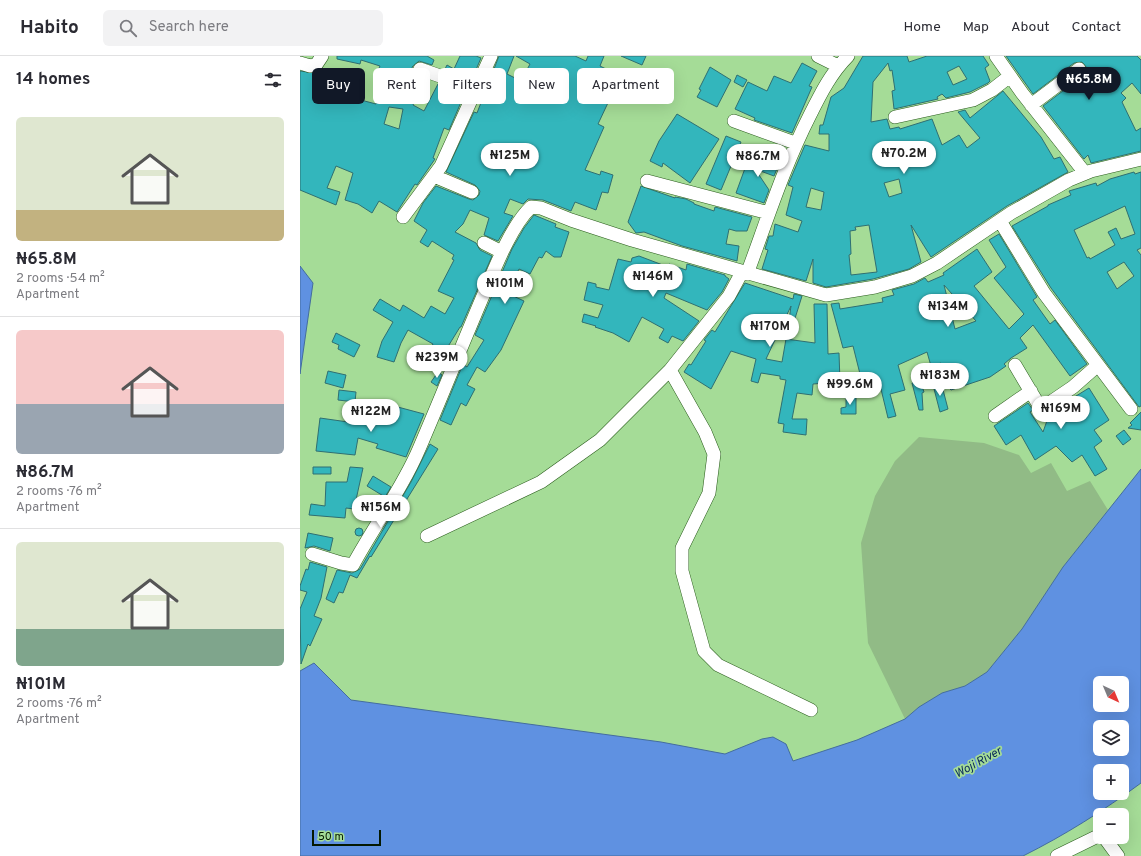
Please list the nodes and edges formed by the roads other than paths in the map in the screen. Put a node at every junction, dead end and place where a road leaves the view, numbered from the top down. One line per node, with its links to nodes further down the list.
1 (322, 56): 6 (street)
2 (491, 56): 8 (street)
3 (818, 56): 7 (street)
4 (848, 56): 7 (street)
5 (996, 56): 10 (street)
6 (300, 63)
7 (838, 66): 15 (street)
8 (486, 68)
9 (1079, 69): 12 (street)
10 (1010, 76): 12 (street); 13 (street)
11 (470, 104): 18 (street)
12 (1031, 105): 17 (street)
13 (895, 117)
14 (734, 121): 15 (street)
15 (796, 143): 21 (street)
16 (1141, 159): 17 (street)
17 (1086, 173): 23 (street)
18 (434, 176): 20 (street); 22 (street)
19 (647, 181): 21 (street)
20 (472, 192)
21 (769, 213): 26 (street)
22 (403, 217)
23 (1000, 221): 26 (street); 28 (street)
24 (484, 243): 25 (street)
25 (502, 252): 26 (street); 34 (street)
26 (745, 273): 29 (street)
27 (1015, 365): 30 (street)
28 (1098, 365): 30 (street); 31 (street)
29 (670, 370): 33 (street); 35 (street)
30 (1031, 391): 32 (street)
31 (1131, 409)
32 (995, 416)
33 (427, 536)
34 (312, 554)
35 (811, 710)
36 (1093, 838): 38 (street)
37 (1109, 844): 39 (street)
38 (1056, 856)
39 (1118, 856)

